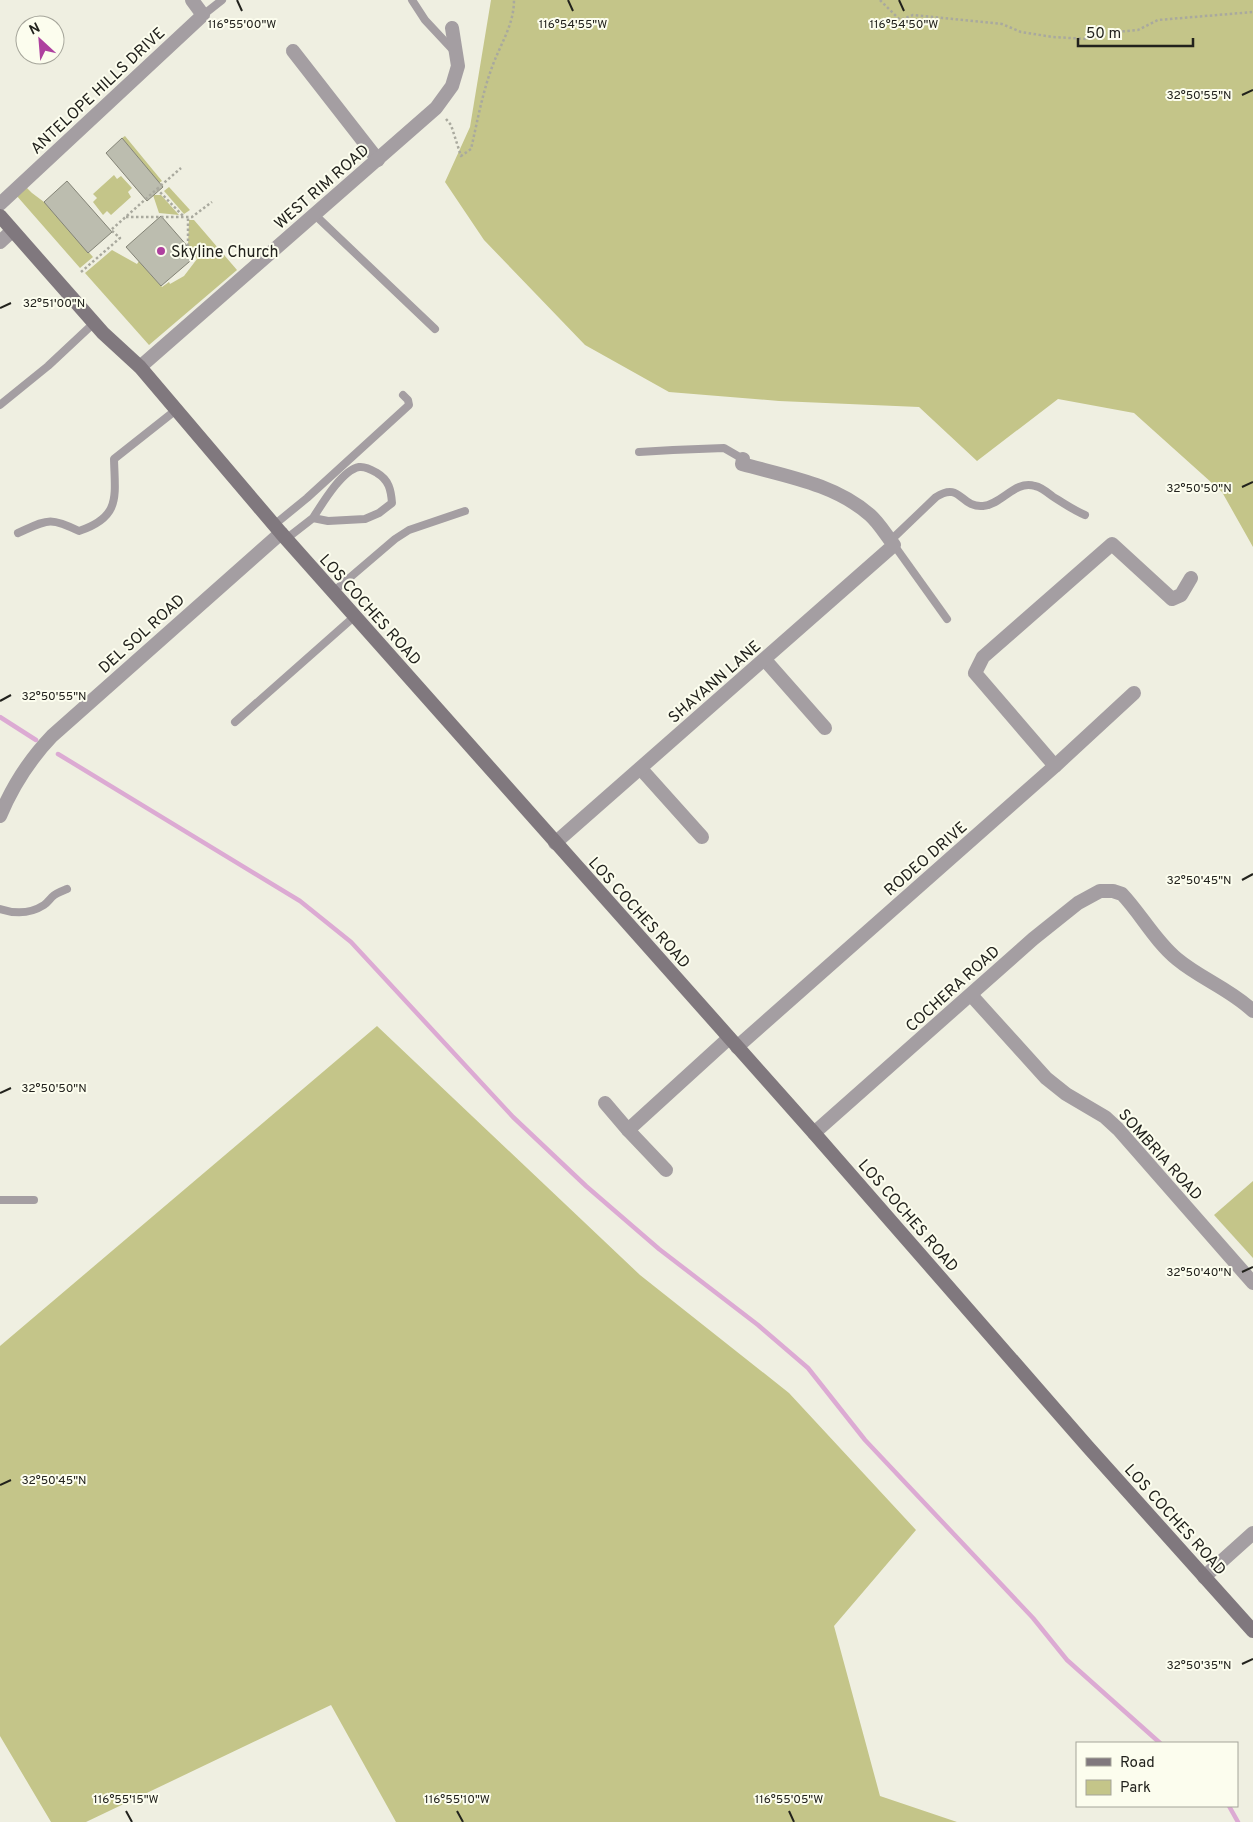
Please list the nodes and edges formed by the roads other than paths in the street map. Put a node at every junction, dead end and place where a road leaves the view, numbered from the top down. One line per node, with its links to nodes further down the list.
1 (192, 0): 4 (street)
2 (222, 0): 4 (lane)
3 (412, 0): 7 (lane)
4 (203, 15): 9 (street, ANTELOPE HILLS DRIVE)
5 (452, 28): 7 (street, WEST RIM ROAD)
6 (293, 51): 8 (street)
7 (456, 54): 8 (street, WEST RIM ROAD)
8 (378, 160): 10 (street, WEST RIM ROAD)
9 (0, 204)
10 (315, 214): 15 (lane); 16 (street, WEST RIM ROAD)
11 (0, 216): 12 (main road, LOS COCHES ROAD)
12 (12, 231): 13 (street); 14 (main road, LOS COCHES ROAD)
13 (0, 242)
14 (94, 323): 16 (main road, LOS COCHES ROAD); 18 (lane)
15 (434, 330)
16 (140, 367): 19 (main road, LOS COCHES ROAD)
17 (403, 395): 25 (lane)
18 (0, 405)
19 (176, 410): 25 (main road, LOS COCHES ROAD); 26 (lane)
20 (639, 452): 21 (lane)
21 (743, 459): 27 (street)
22 (464, 511): 29 (lane)
23 (1085, 515): 27 (lane)
24 (313, 518): 24 (lane); 25 (lane)
25 (280, 532): 29 (main road, LOS COCHES ROAD); 38 (street, DEL SOL ROAD)
26 (18, 533)
27 (892, 543): 31 (lane); 32 (street, SHAYANN LANE)
28 (1191, 578): 36 (street)
29 (333, 592): 30 (main road, LOS COCHES ROAD)
30 (355, 616): 34 (lane); 40 (main road, LOS COCHES ROAD)
31 (947, 619)
32 (765, 660): 35 (street); 37 (street, SHAYANN LANE)
33 (1134, 693): 36 (street, RODEO DRIVE)
34 (235, 722)
35 (825, 728)
36 (1056, 766): 45 (street, RODEO DRIVE)
37 (641, 769): 39 (street); 40 (street, SHAYANN LANE)
38 (0, 816)
39 (702, 837)
40 (556, 843): 45 (main road, LOS COCHES ROAD)
41 (67, 889): 42 (lane)
42 (0, 909)
43 (971, 995): 44 (street, COCHERA ROAD); 48 (street, COCHERA ROAD); 52 (street, SOMBRIA ROAD)
44 (1253, 1012)
45 (733, 1043): 47 (street, RODEO DRIVE); 48 (main road, LOS COCHES ROAD)
46 (605, 1103): 47 (street)
47 (628, 1130): 49 (street)
48 (814, 1133): 54 (main road, LOS COCHES ROAD)
49 (666, 1170)
50 (0, 1200): 51 (lane)
51 (34, 1200)
52 (1253, 1282)
53 (1253, 1533): 54 (street)
54 (1204, 1577): 55 (main road, LOS COCHES ROAD)
55 (1253, 1632)

